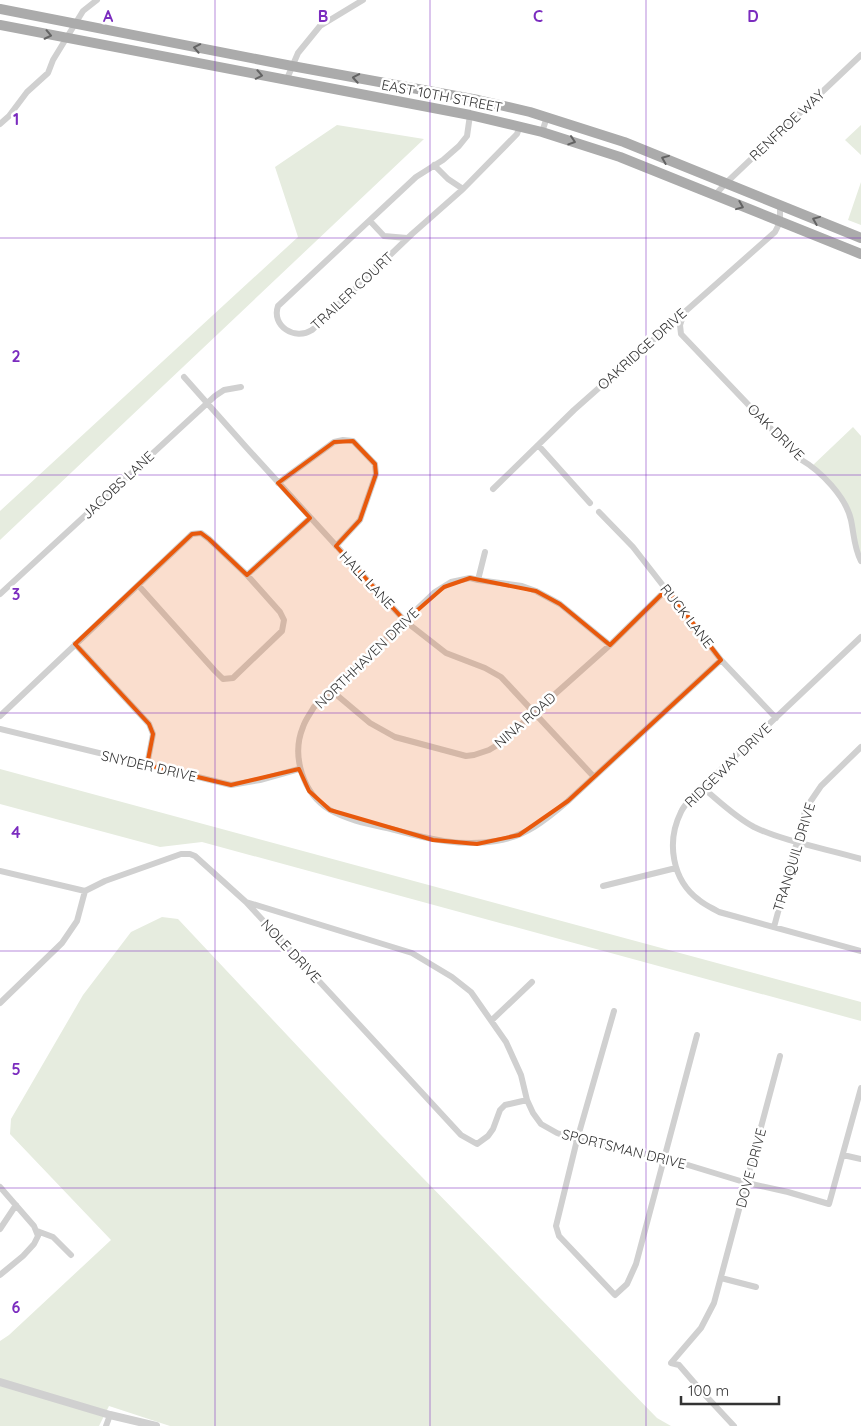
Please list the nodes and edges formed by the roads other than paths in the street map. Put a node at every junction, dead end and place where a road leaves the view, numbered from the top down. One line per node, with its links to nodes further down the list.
1 (97, 0): 4 (street)
2 (363, 0): 8 (street)
3 (0, 9): 4 (main road, EAST 10TH STREET)
4 (76, 24): 6 (street); 8 (main road, EAST 10TH STREET, one-way to 4)
5 (0, 26): 6 (main road, EAST 10TH STREET, one-way to 6)
6 (66, 39): 9 (main road, EAST 10TH STREET, one-way to 9); 12 (street)
7 (861, 54): 16 (street, RENFROE WAY)
8 (292, 66): 9 (street); 11 (main road, EAST 10TH STREET, one-way to 8)
9 (286, 80): 10 (main road, EAST 10TH STREET)
10 (470, 115): 13 (main road, EAST 10TH STREET); 15 (street, TRAILER COURT)
11 (547, 117): 14 (street); 16 (main road, EAST 10TH STREET, one-way to 11)
12 (0, 124)
13 (520, 126): 14 (main road, EAST 10TH STREET); 17 (street, TRAILER COURT)
14 (542, 132): 18 (main road, EAST 10TH STREET, one-way to 18)
15 (434, 165): 17 (street); 20 (street, TRAILER COURT)
16 (726, 183): 18 (street, RENFROE WAY); 19 (main road, EAST 10TH STREET)
17 (462, 189): 22 (street, TRAILER COURT)
18 (714, 196): 21 (main road, EAST 10TH STREET, one-way to 21)
19 (780, 205): 21 (street); 23 (main road, EAST 10TH STREET, one-way to 19)
20 (370, 221): 22 (street); 22 (street, TRAILER COURT)
21 (780, 222): 24 (main road, EAST 10TH STREET); 25 (street, OAKRIDGE DRIVE)
22 (407, 238)
23 (861, 238)
24 (861, 254)
25 (685, 311): 29 (street, OAKRIDGE DRIVE); 37 (street, OAK DRIVE)
26 (184, 377): 28 (street, HALL LANE)
27 (242, 387): 28 (street, JACOBS LANE)
28 (208, 403): 30 (street, HALL LANE); 42 (street, JACOBS LANE)
29 (538, 445): 31 (street, OAKRIDGE DRIVE); 32 (street)
30 (278, 483): 34 (street, HALL LANE); 35 (street)
31 (493, 489)
32 (590, 503)
33 (599, 512): 41 (street, RUCK LANE)
34 (310, 518): 35 (street, HALL LANE); 38 (street)
35 (336, 546): 43 (street, HALL LANE)
36 (485, 552): 39 (street)
37 (861, 561)
38 (247, 575): 40 (street); 40 (street)
39 (478, 580): 43 (street, NORTHHAVEN DRIVE); 46 (street, NORTHHAVEN DRIVE)
40 (138, 585): 45 (street)
41 (667, 589): 46 (street, NINA ROAD); 47 (street, RUCK LANE)
42 (0, 594)
43 (405, 621): 48 (street, NORTHHAVEN DRIVE); 49 (street, HALL LANE)
44 (861, 637): 51 (street, RIDGEWAY DRIVE)
45 (75, 644): 50 (street); 54 (street)
46 (610, 645): 49 (street, NINA ROAD)
47 (721, 660): 51 (street, RUCK LANE); 56 (street, NORTHHAVEN DRIVE)
48 (332, 691): 49 (street, NINA ROAD); 55 (street, NORTHHAVEN DRIVE)
49 (535, 712): 56 (street, HALL LANE)
50 (0, 716)
51 (776, 718): 57 (street, RIDGEWAY DRIVE)
52 (0, 729): 54 (street, SNYDER DRIVE)
53 (861, 747): 58 (street, TRANQUIL DRIVE)
54 (147, 765): 55 (street, SNYDER DRIVE)
55 (299, 769): 56 (street, NORTHHAVEN DRIVE)
56 (594, 777)
57 (702, 787): 58 (street); 60 (street, RIDGEWAY DRIVE)
58 (796, 841): 59 (street); 65 (street, TRANQUIL DRIVE)
59 (861, 859)
60 (676, 868): 62 (street); 65 (street, RIDGEWAY DRIVE)
61 (0, 871): 63 (street)
62 (603, 886)
63 (85, 891): 64 (street, NOLE DRIVE); 68 (street)
64 (246, 902): 70 (street, SPORTSMAN DRIVE); 74 (street, NOLE DRIVE)
65 (774, 927): 66 (street, RIDGEWAY DRIVE)
66 (861, 951)
67 (532, 982): 70 (street)
68 (0, 1003)
69 (614, 1011): 75 (street)
70 (492, 1020): 74 (street, SPORTSMAN DRIVE)
71 (697, 1035): 77 (street)
72 (780, 1056): 79 (street, DOVE DRIVE)
73 (861, 1088): 76 (street, SPORTSMAN DRIVE)
74 (527, 1100): 75 (street, SPORTSMAN DRIVE)
75 (577, 1140): 77 (street, SPORTSMAN DRIVE); 77 (street)
76 (843, 1155): 78 (street); 79 (street, SPORTSMAN DRIVE)
77 (665, 1158): 79 (street, SPORTSMAN DRIVE)
78 (861, 1159)
79 (747, 1183): 86 (street, DOVE DRIVE)
80 (0, 1187): 81 (street)
81 (16, 1205): 82 (street); 83 (street)
82 (0, 1229)
83 (37, 1231): 84 (street); 85 (street)
84 (70, 1255)
85 (0, 1275)
86 (721, 1278): 87 (street); 89 (street, DOVE DRIVE)
87 (756, 1288)
88 (0, 1382): 91 (street)
89 (698, 1387)
90 (706, 1396): 94 (street)
91 (110, 1415): 92 (street); 93 (street)
92 (106, 1426)
93 (156, 1426)
94 (734, 1426)

